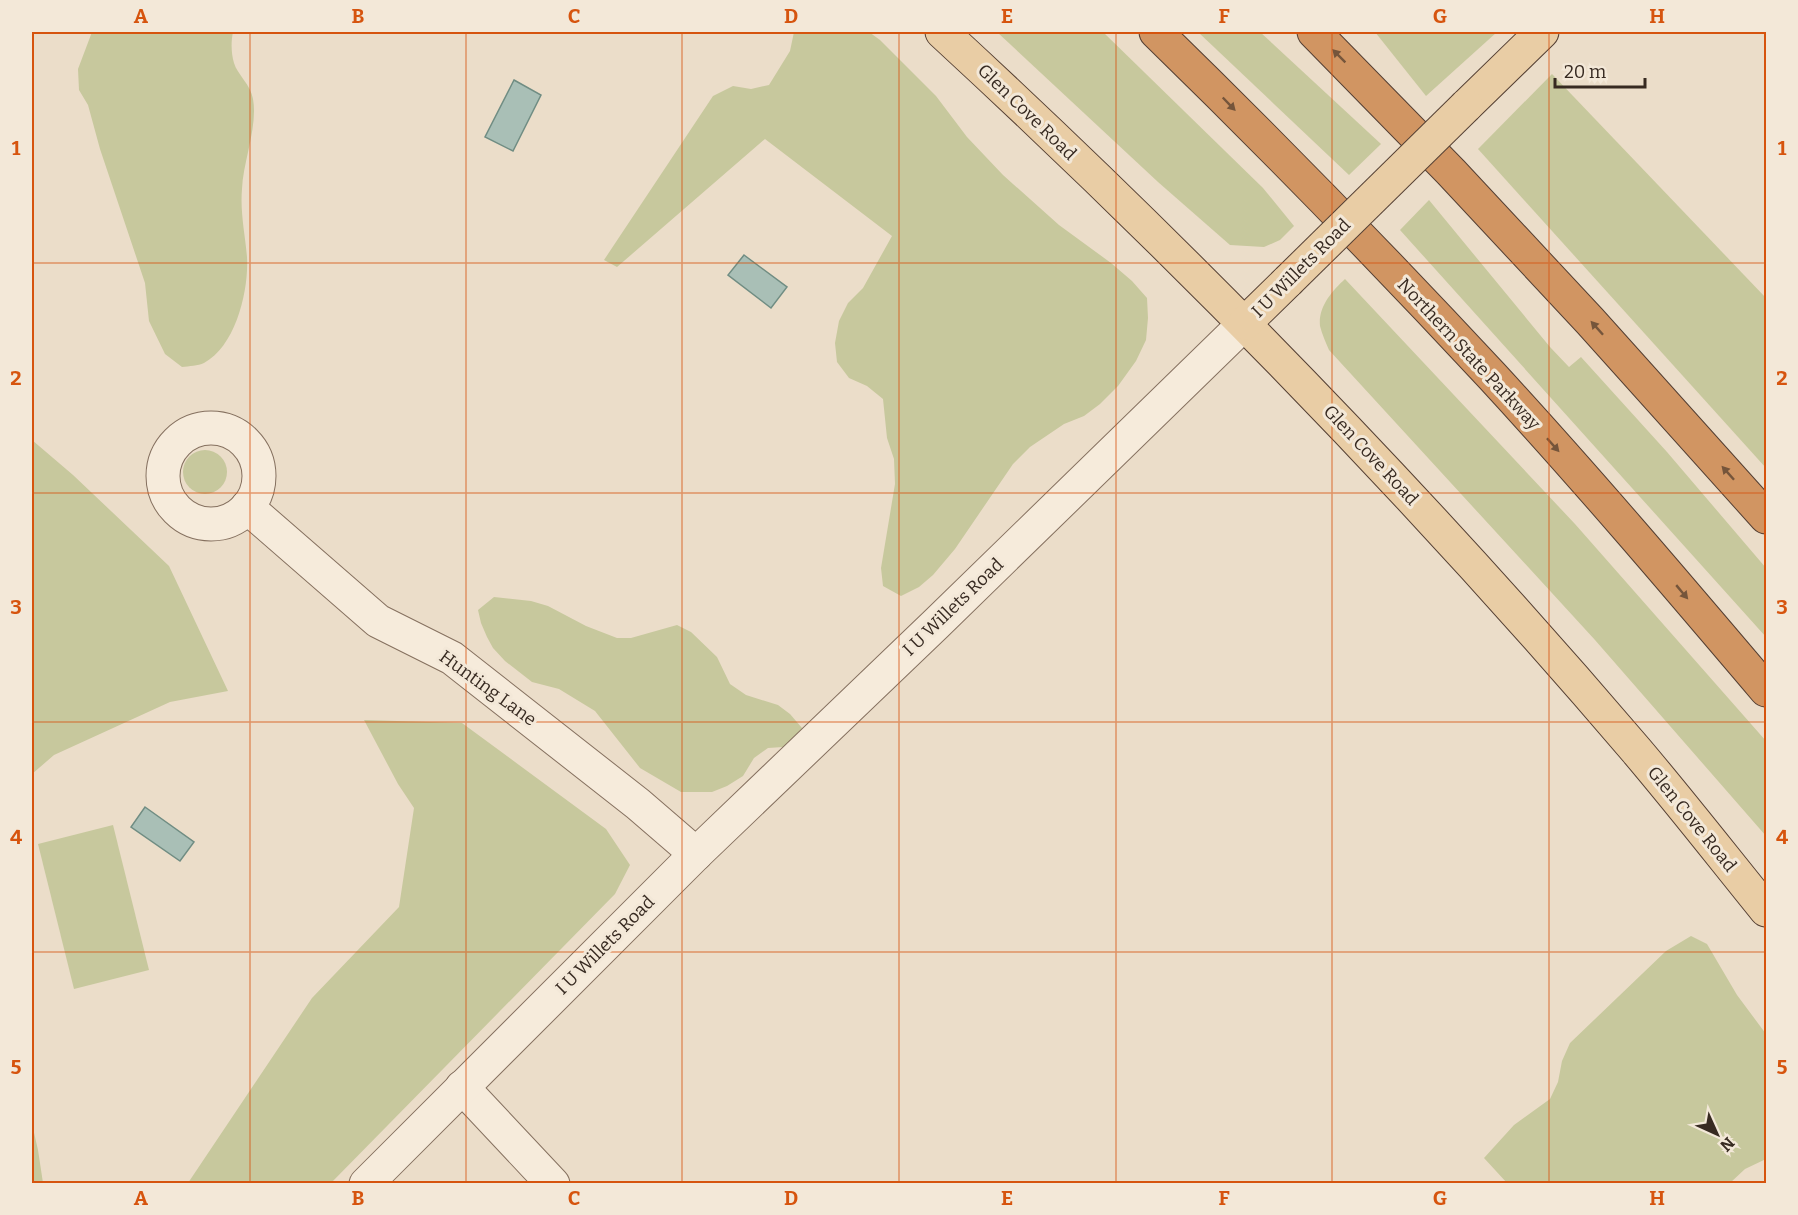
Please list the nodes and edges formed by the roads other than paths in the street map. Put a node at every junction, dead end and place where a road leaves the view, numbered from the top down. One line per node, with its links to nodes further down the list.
1 (942, 32): 5 (main road, Glen Cove Road)
2 (1156, 32): 8 (highway, Northern State Parkway, one-way to 8)
3 (1314, 32): 7 (highway, one-way to 3)
4 (1534, 39): 5 (main road, I U Willets Road, bridge)
5 (1245, 324): 9 (street, I U Willets Road); 10 (main road, Glen Cove Road)
6 (247, 507): 9 (street, Hunting Lane)
7 (1767, 517)
8 (1767, 690)
9 (696, 854): 11 (street, I U Willets Road)
10 (1767, 910)
11 (462, 1087): 12 (street, I U Willets Road); 13 (street)
12 (366, 1184)
13 (554, 1184)

